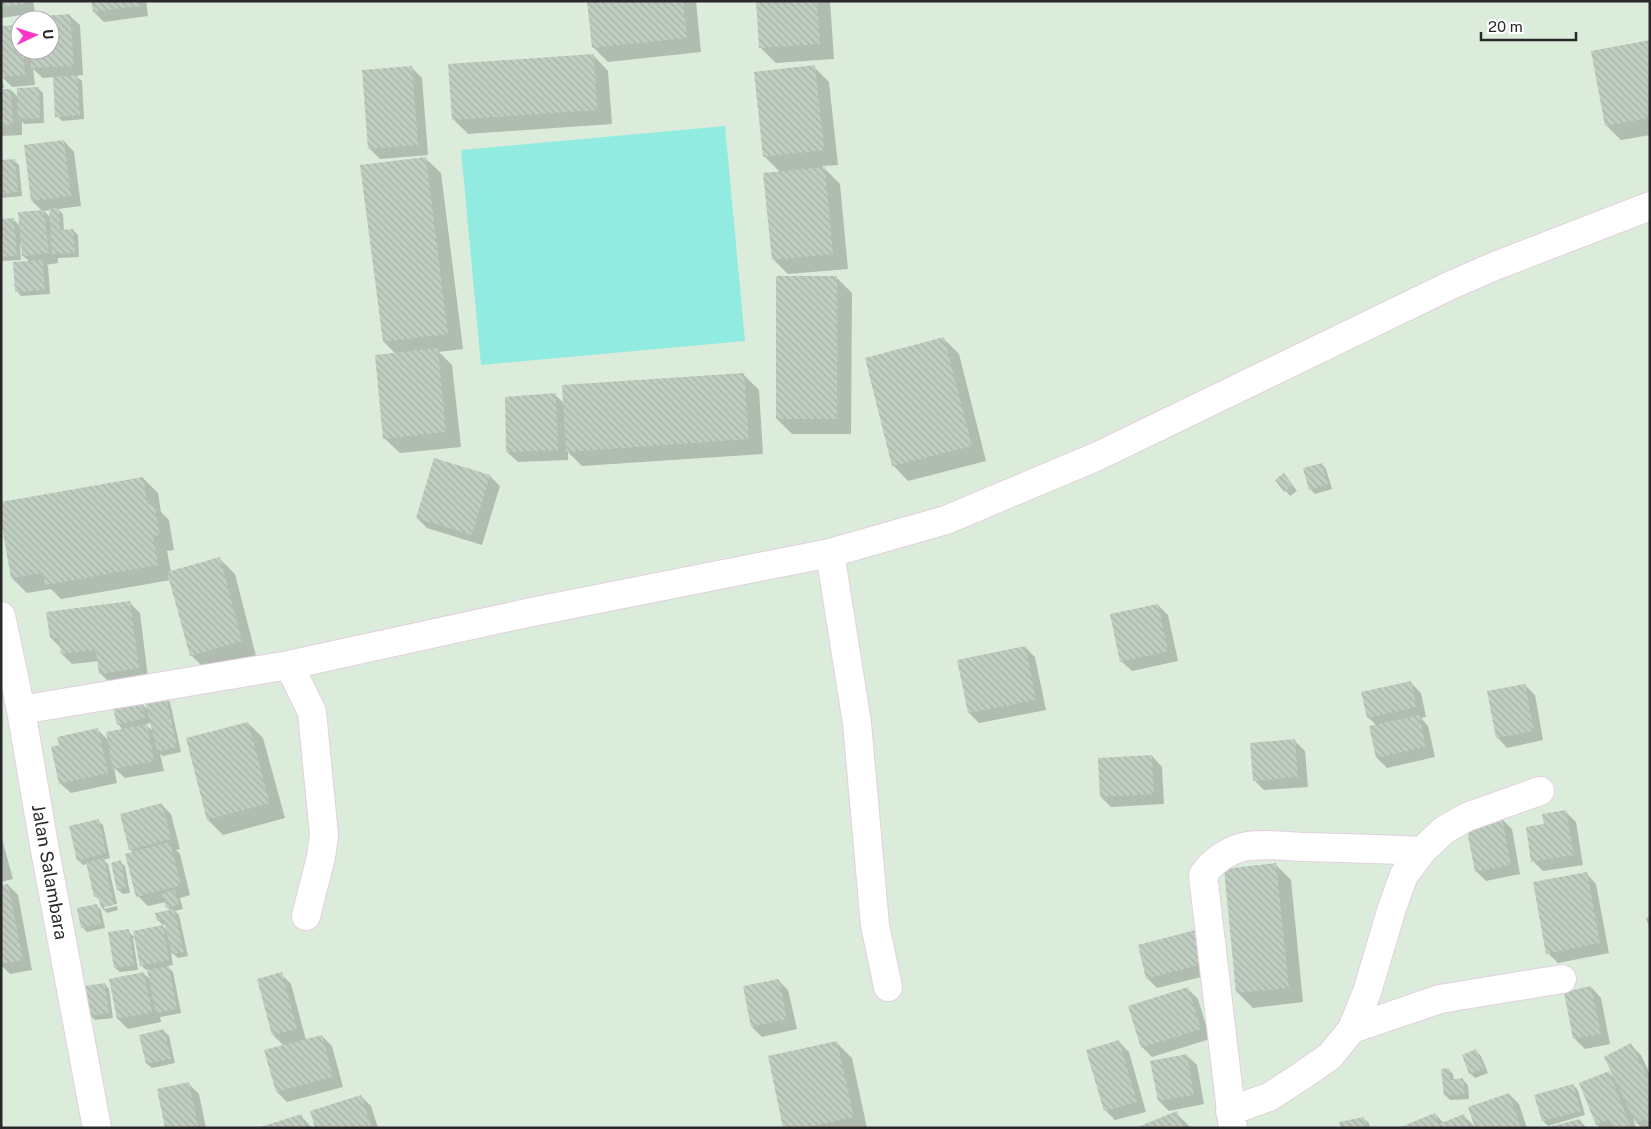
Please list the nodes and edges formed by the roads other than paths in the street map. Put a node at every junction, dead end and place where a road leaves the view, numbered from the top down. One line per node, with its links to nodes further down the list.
1 (1650, 206): 2 (street)
2 (830, 553): 4 (street); 10 (street)
3 (1, 616): 5 (street, Jalan Salambara)
4 (289, 665): 5 (street); 8 (street)
5 (21, 710): 13 (street, Jalan Salambara)
6 (1540, 791): 7 (street)
7 (1422, 851): 11 (street); 12 (street)
8 (306, 916)
9 (1562, 979): 11 (street)
10 (888, 987)
11 (1352, 1029): 12 (street)
12 (1232, 1120)
13 (97, 1128)

